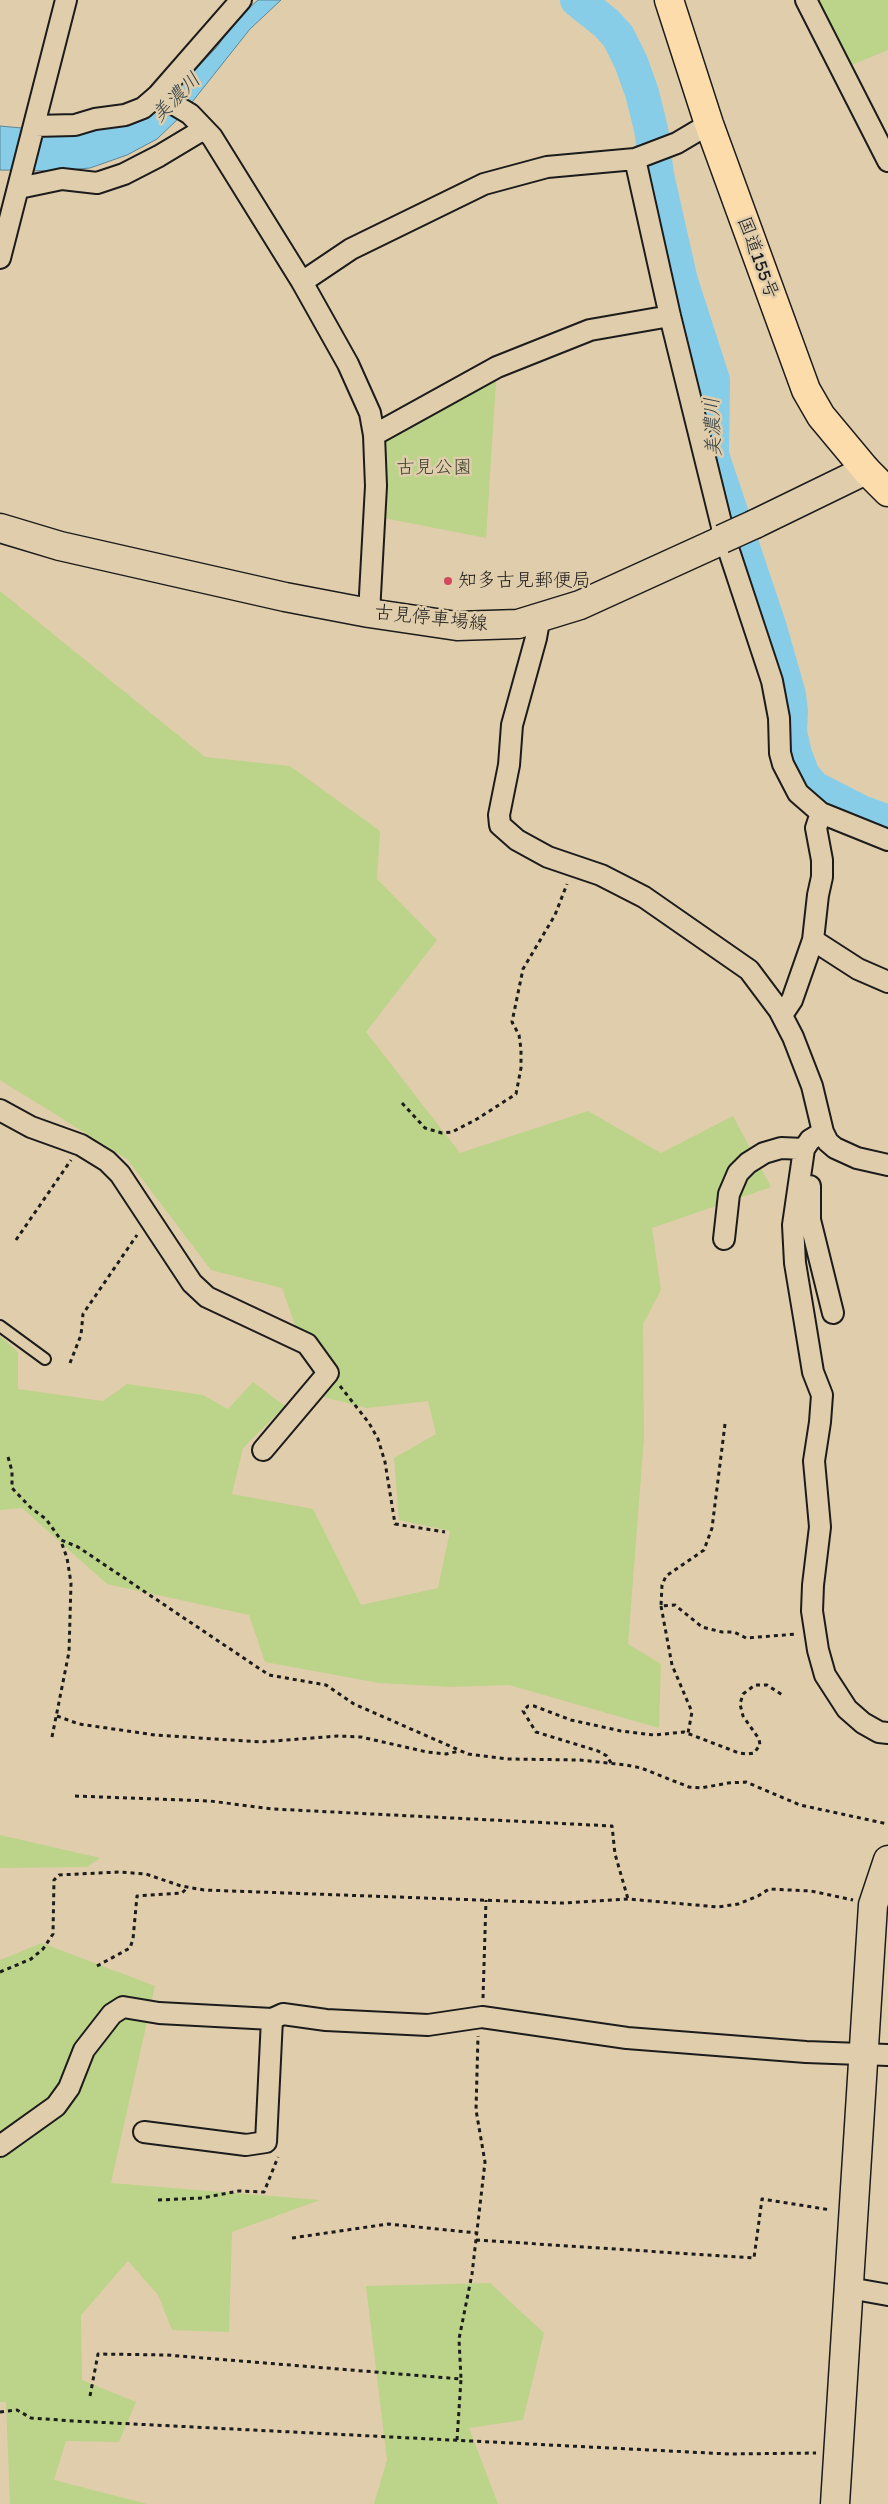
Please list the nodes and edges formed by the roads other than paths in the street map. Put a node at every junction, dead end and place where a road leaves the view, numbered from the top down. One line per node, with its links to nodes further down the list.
1 (66, 0): 8 (street)
2 (241, 0): 5 (street)
3 (669, 0): 7 (highway, 国道155号)
4 (806, 0): 10 (street)
5 (160, 96): 6 (street); 8 (street)
6 (197, 121): 11 (street); 13 (street)
7 (709, 124): 9 (street); 16 (highway, 国道155号)
8 (34, 126): 11 (street)
9 (635, 158): 13 (street); 14 (street)
10 (888, 160)
11 (18, 188): 12 (street)
12 (0, 258)
13 (302, 282): 15 (street)
14 (670, 316): 15 (street); 19 (street)
15 (374, 435): 20 (street)
16 (866, 470): 17 (highway, 国道155号); 19 (main road, 古見停車場線, bridge)
17 (888, 492)
18 (0, 528): 20 (main road, 古見停車場線)
19 (723, 539): 21 (main road, 古見停車場線); 22 (street)
20 (370, 613): 21 (main road, 古見停車場線)
21 (536, 619): 26 (street)
22 (820, 813): 23 (street); 24 (street)
23 (888, 840)
24 (813, 940): 25 (street); 26 (street)
25 (888, 982)
26 (782, 1015): 28 (street)
27 (0, 1110): 35 (street)
28 (826, 1137): 29 (street); 30 (street); 32 (street)
29 (804, 1149): 31 (street); 36 (street)
30 (888, 1165)
31 (724, 1239)
32 (833, 1313)
33 (0, 1326): 34 (lane)
34 (45, 1359)
35 (263, 1450)
36 (888, 1733)
37 (888, 1860): 39 (main road)
38 (272, 2019): 39 (street); 40 (street); 41 (street)
39 (875, 2054): 42 (main road)
40 (144, 2132)
41 (0, 2146)
42 (849, 2288): 43 (street); 44 (main road)
43 (888, 2295)
44 (835, 2504)

